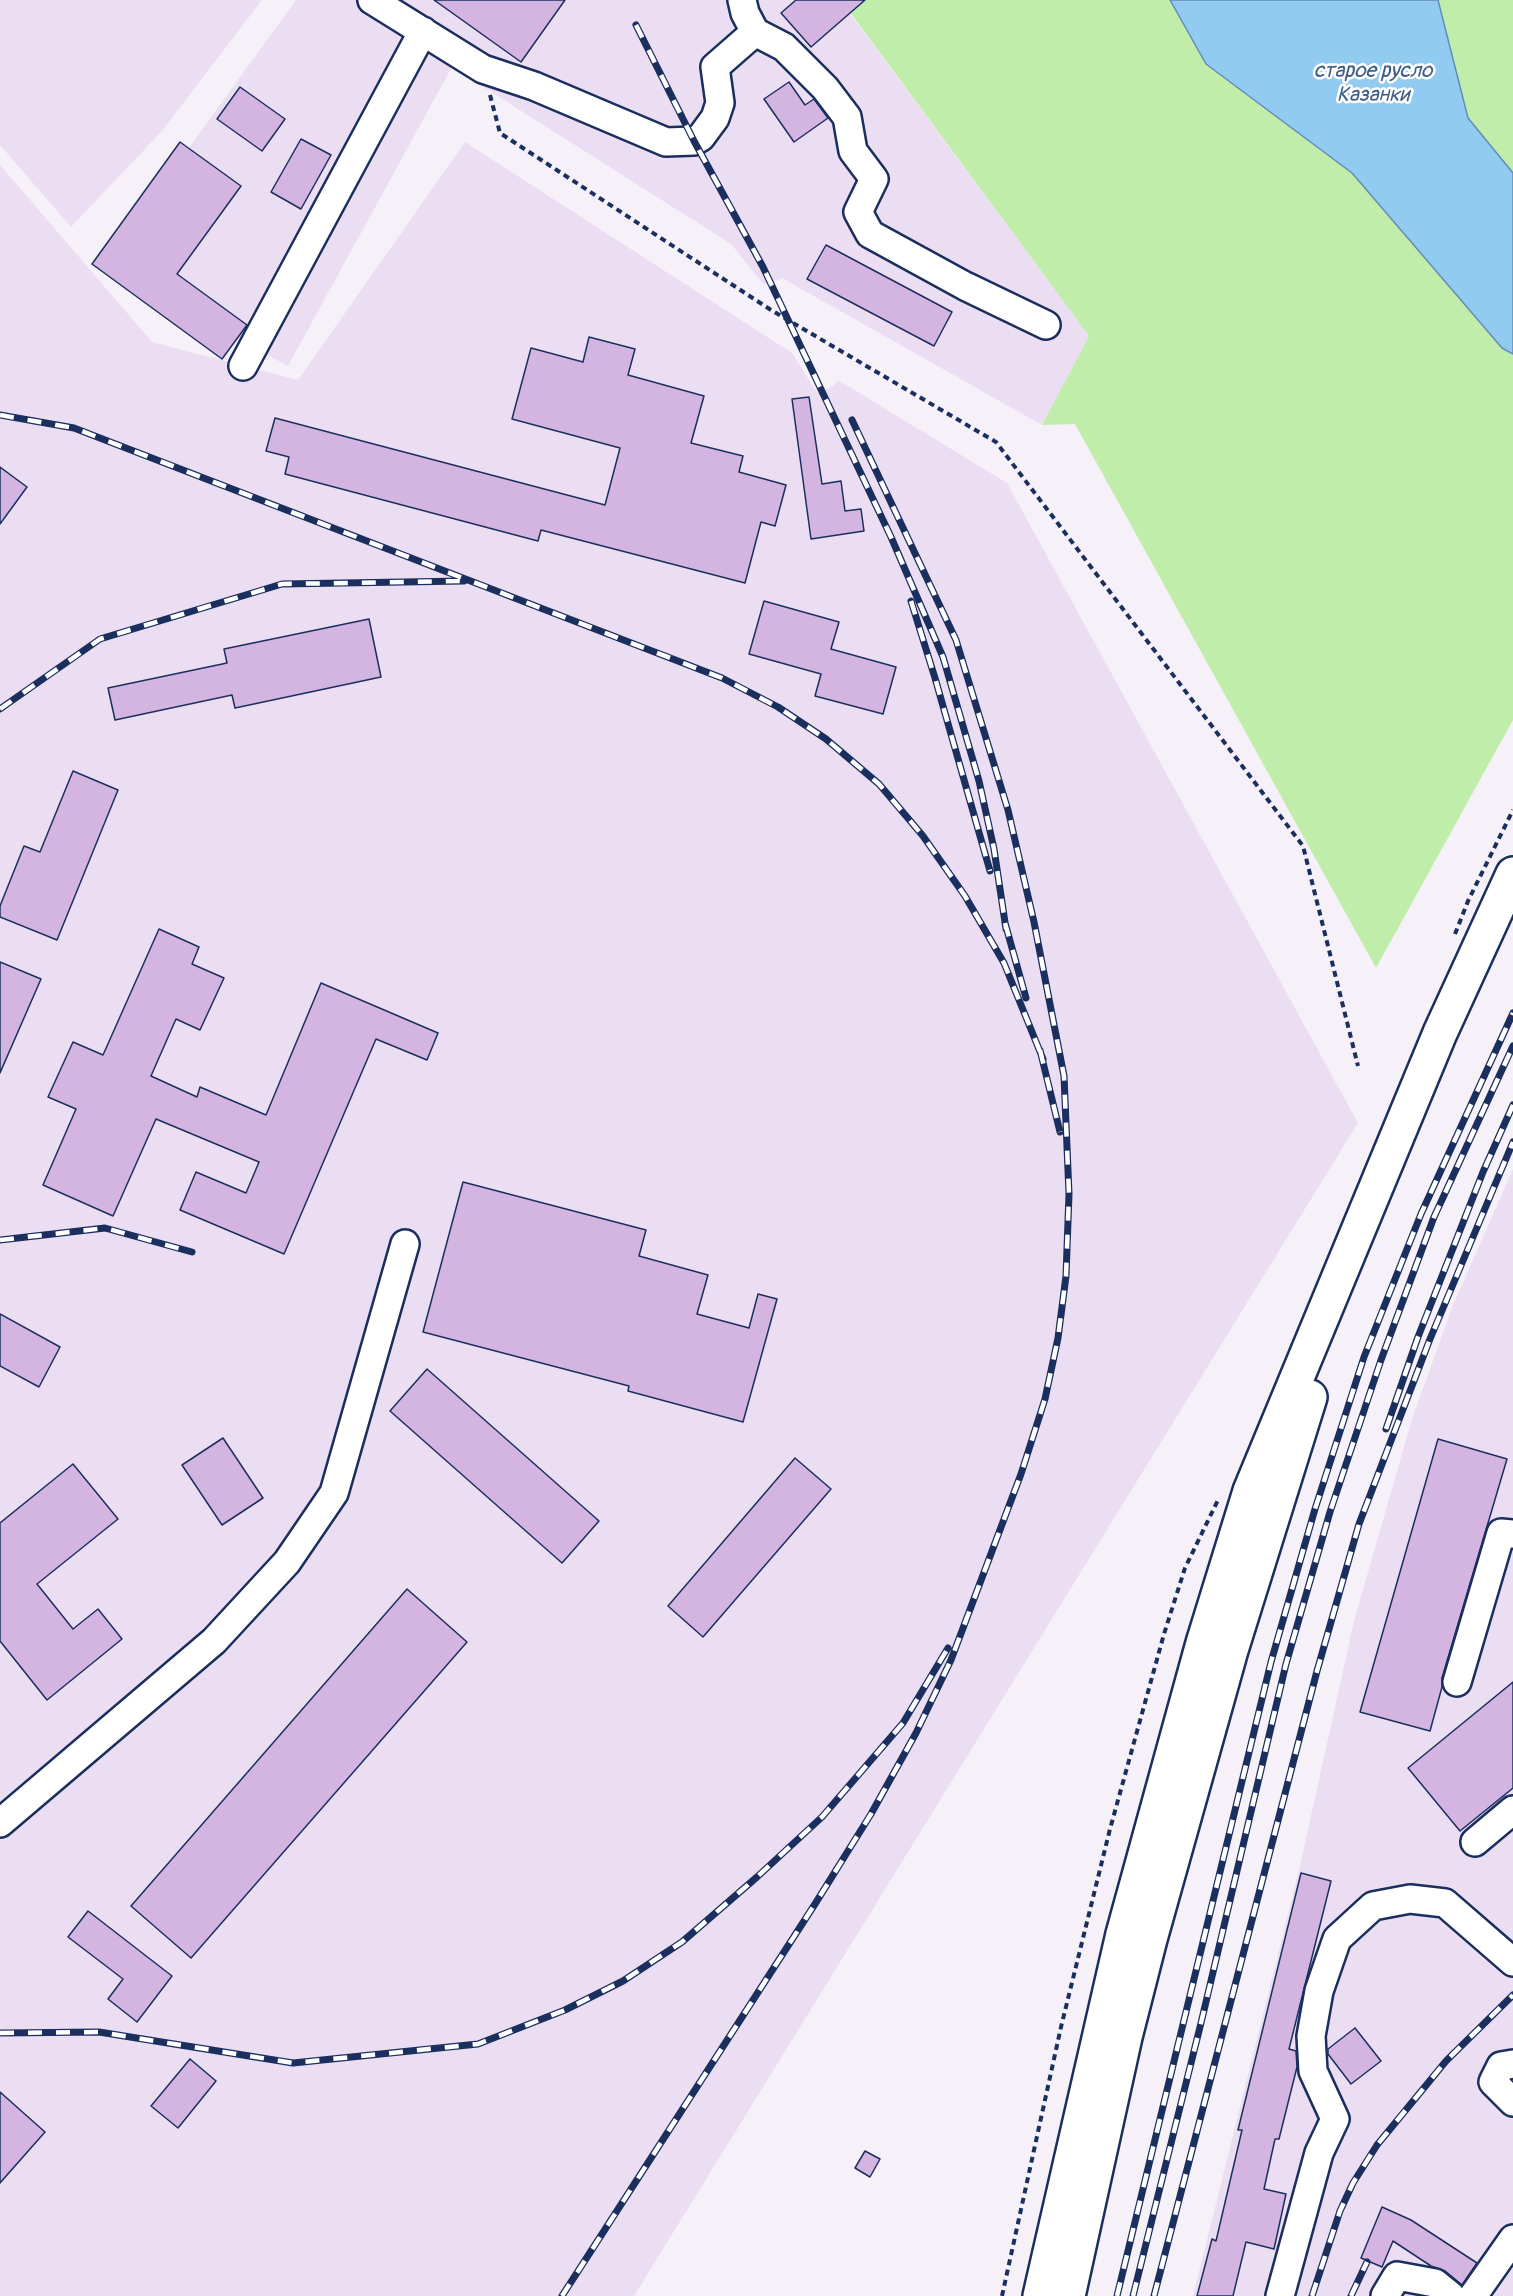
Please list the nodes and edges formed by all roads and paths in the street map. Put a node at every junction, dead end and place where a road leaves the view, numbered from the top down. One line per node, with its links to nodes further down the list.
1 (372, 0): 3 (street)
2 (742, 0): 4 (street)
3 (423, 31): 5 (street); 7 (street)
4 (755, 32): 5 (street); 6 (street)
5 (483, 69): 9 (path)
6 (1046, 325)
7 (243, 366)
8 (1513, 874): 10 (main road)
9 (1358, 1066)
10 (1373, 1195): 21 (main road); 22 (main road)
11 (405, 1244): 15 (street)
12 (1513, 1534): 13 (street)
13 (1457, 1682)
14 (1513, 1810): 16 (street)
15 (0, 1823)
16 (1474, 1842)
17 (1513, 1962): 23 (street)
18 (1513, 2064): 19 (street)
19 (1513, 2102)
20 (1513, 2239): 26 (street)
21 (1040, 2296)
22 (1068, 2296)
23 (1280, 2296)
24 (1385, 2296): 25 (street)
25 (1451, 2296)
26 (1473, 2296)

